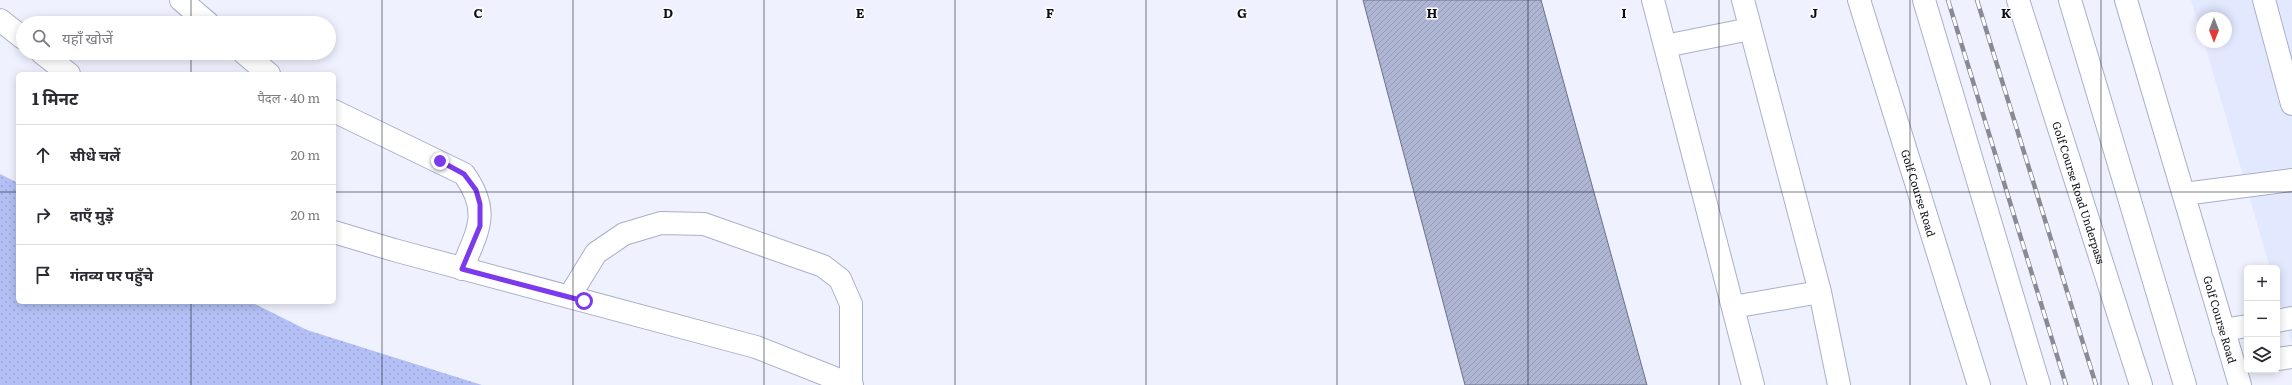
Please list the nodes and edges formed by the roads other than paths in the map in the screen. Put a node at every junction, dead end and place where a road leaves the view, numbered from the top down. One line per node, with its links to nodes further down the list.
1 (181, 0): 10 (street)
2 (1653, 0): 14 (street)
3 (1743, 0): 12 (street)
4 (1859, 0): 38 (street, Golf Course Road)
5 (1924, 0): 39 (street)
6 (2018, 0): 40 (street, Golf Course Road Underpass)
7 (2070, 0): 41 (street)
8 (2126, 0): 22 (street, Golf Course Road)
9 (2264, 0): 19 (street)
10 (200, 16)
11 (0, 20): 13 (street)
12 (1750, 29): 14 (street); 25 (street)
13 (16, 33)
14 (1665, 46): 27 (street)
15 (51, 60): 17 (street)
16 (252, 60): 18 (street)
17 (66, 72)
18 (267, 72)
19 (2292, 104)
20 (336, 112): 24 (street)
21 (2292, 180): 22 (street)
22 (2184, 194): 31 (street, Golf Course Road)
23 (336, 233): 24 (street)
24 (462, 269): 26 (street)
25 (1820, 292): 27 (street); 37 (street)
26 (569, 297): 35 (street); 35 (street)
27 (1733, 306): 36 (street)
28 (2292, 318): 29 (street)
29 (2280, 320)
30 (2244, 326): 31 (street)
31 (2223, 330): 34 (street, Golf Course Road)
32 (2292, 357): 33 (street)
33 (2280, 359)
34 (2240, 371)
35 (852, 385)
36 (1754, 385)
37 (1839, 385)
38 (1979, 385)
39 (2039, 385)
40 (2141, 385)
41 (2185, 385)

